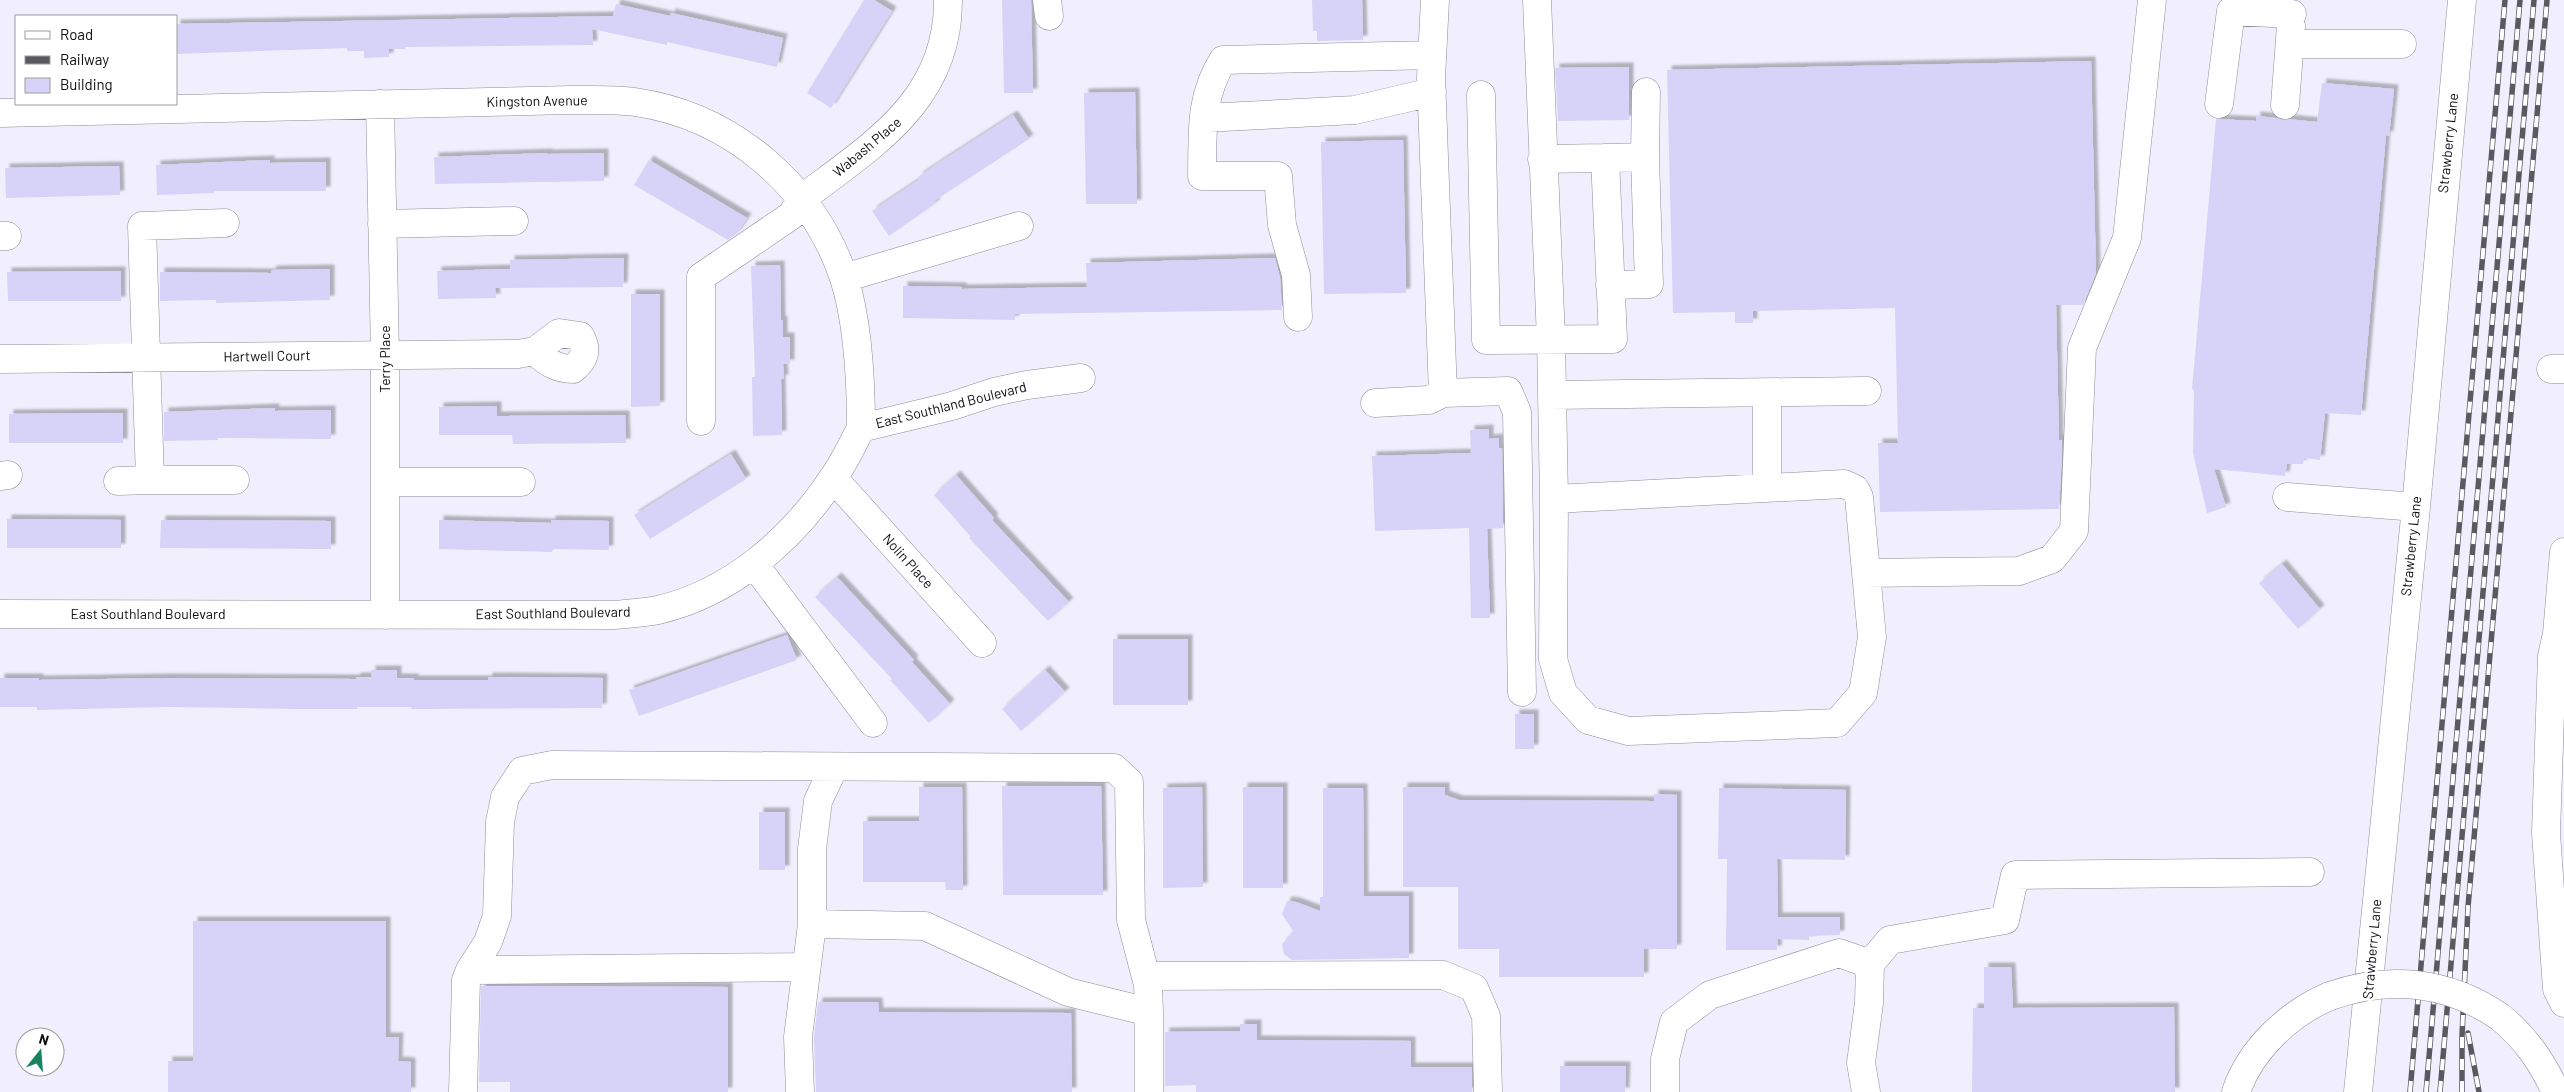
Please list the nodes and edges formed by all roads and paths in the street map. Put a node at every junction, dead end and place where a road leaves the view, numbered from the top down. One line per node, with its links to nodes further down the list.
1 (948, 0): 21 (street, Wabash Place)
2 (1435, 0): 9 (street)
3 (1537, 0): 20 (street)
4 (2152, 0): 54 (street)
5 (2462, 0): 51 (street, Strawberry Lane)
6 (2293, 7): 7 (street); 14 (street)
7 (2290, 44): 8 (street); 15 (street)
8 (2402, 44)
9 (1432, 54): 10 (street); 17 (street)
10 (1432, 92): 17 (street); 36 (street)
11 (1646, 92): 18 (street)
12 (1481, 95): 29 (street)
13 (380, 104): 16 (street, Kingston Avenue); 21 (street, Kingston Avenue); 24 (street, Terry Place)
14 (2219, 104)
15 (2285, 105)
16 (0, 113)
17 (1204, 118): 28 (street)
18 (1645, 156): 19 (street); 27 (street)
19 (1604, 158): 20 (street); 27 (street)
20 (1542, 159): 29 (street)
21 (800, 200): 26 (street, Kingston Avenue); 40 (street, Wabash Place)
22 (514, 221): 24 (street)
23 (226, 223): 32 (street)
24 (382, 224): 31 (street, Terry Place)
25 (1019, 226): 26 (street)
26 (844, 278): 41 (street, Kingston Avenue)
27 (1610, 285): 29 (street)
28 (1298, 317)
29 (1551, 339): 38 (street)
30 (534, 351): 31 (street, Hartwell Court)
31 (385, 355): 32 (street, Hartwell Court); 46 (street, Terry Place)
32 (148, 357): 33 (street, Hartwell Court); 43 (street)
33 (0, 359)
34 (1081, 378): 41 (street, East Southland Boulevard)
35 (1867, 391): 37 (street)
36 (1443, 393): 39 (street); 58 (street)
37 (1766, 393): 38 (street); 48 (street)
38 (1552, 395): 50 (street)
39 (1376, 403)
40 (701, 421)
41 (861, 428): 42 (street, East Southland Boulevard)
42 (834, 478): 53 (street, East Southland Boulevard); 57 (street, Nolin Place)
43 (150, 480): 44 (street); 45 (street)
44 (235, 480)
45 (118, 481)
46 (385, 482): 47 (street); 56 (street, Terry Place)
47 (521, 482)
48 (1767, 488): 50 (street); 54 (street)
49 (2287, 497): 51 (street)
50 (1554, 498): 54 (street)
51 (2416, 508): 76 (street, Strawberry Lane)
52 (2564, 552): 67 (street)
53 (754, 564): 56 (street, East Southland Boulevard); 59 (street)
54 (1866, 573)
55 (0, 614): 56 (street, East Southland Boulevard)
56 (385, 615)
57 (982, 643)
58 (1522, 692)
59 (873, 723)
60 (834, 767): 62 (street); 65 (street); 66 (street)
61 (2310, 872): 63 (street)
62 (812, 924): 64 (street); 68 (street)
63 (1870, 964): 73 (street); 74 (street)
64 (806, 967): 65 (street); 70 (street)
65 (470, 970): 69 (street)
66 (1146, 976): 68 (street); 72 (street)
67 (2564, 1003)
68 (1149, 1012): 71 (street)
69 (463, 1092)
70 (800, 1092)
71 (1149, 1092)
72 (1488, 1092)
73 (1665, 1092)
74 (1866, 1092)
75 (2236, 1092): 77 (street, bridge)
76 (2358, 1092)
77 (2556, 1092)

